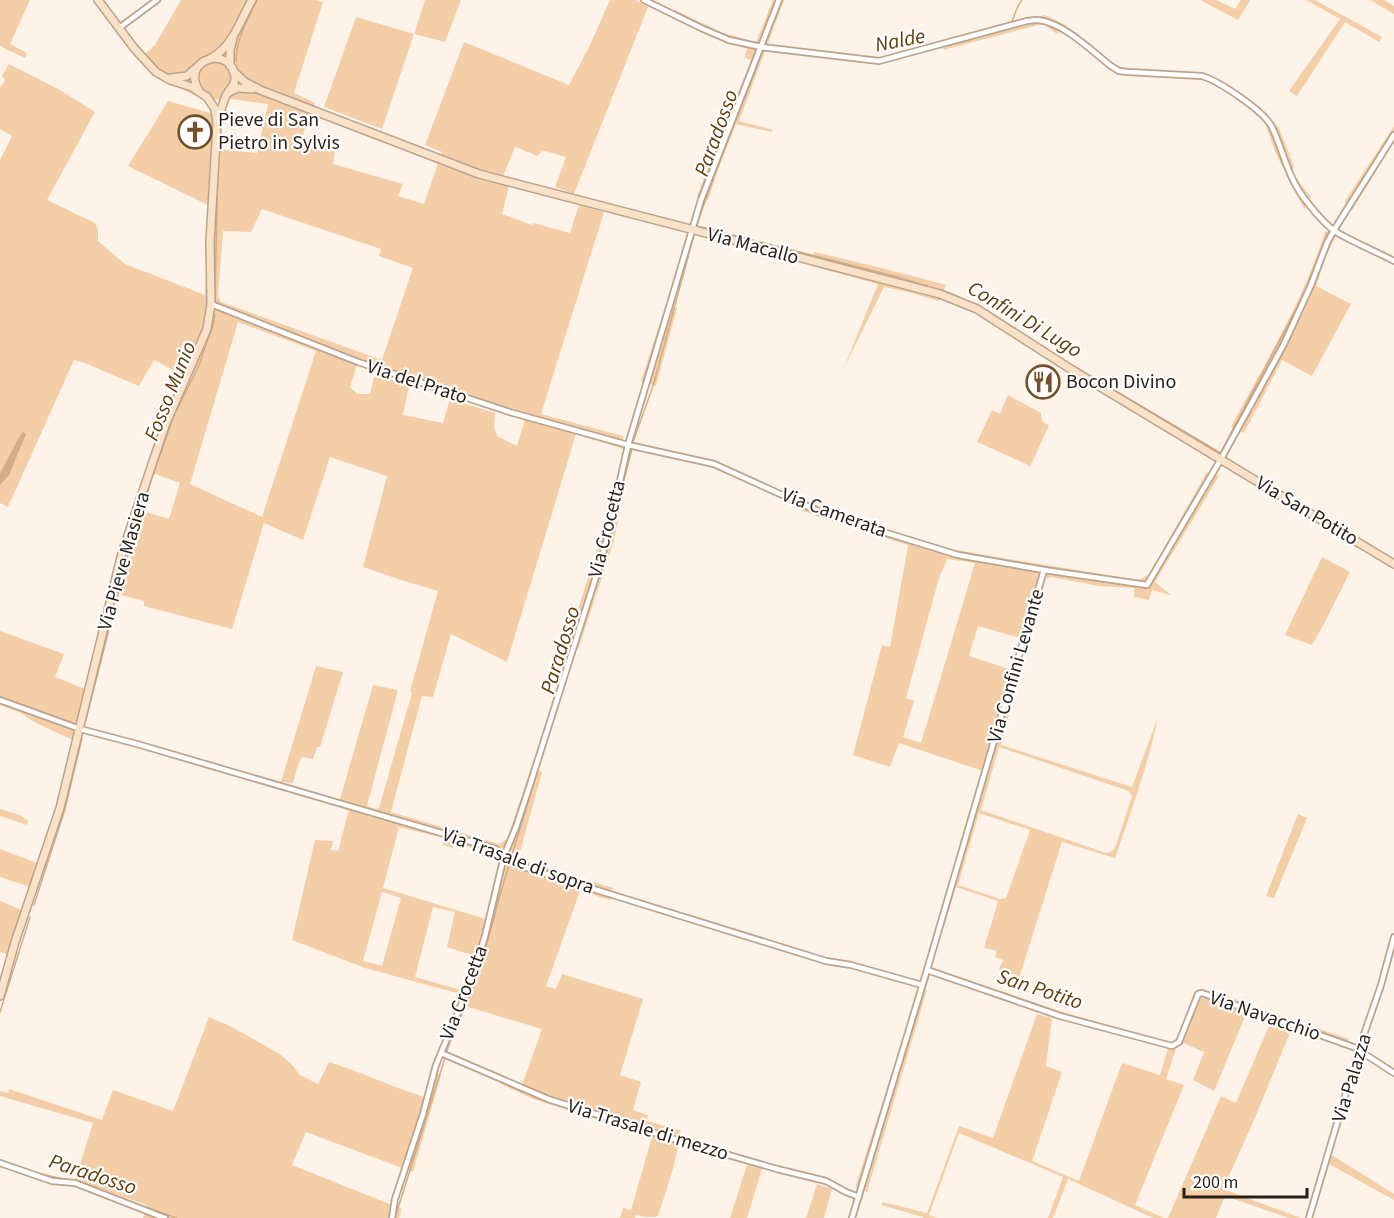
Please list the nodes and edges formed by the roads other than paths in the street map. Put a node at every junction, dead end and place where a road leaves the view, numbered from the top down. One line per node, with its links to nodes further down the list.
1 (98, 0): 6 (street)
2 (157, 0): 6 (street)
3 (252, 0): 7 (street)
4 (644, 0): 8 (street)
5 (779, 0): 8 (street, Via Crocetta)
6 (119, 28): 12 (street)
7 (234, 33): 9 (street); 11 (street, Via Pieve Masiera)
8 (761, 48): 18 (street, Via Crocetta); 19 (street)
9 (209, 59): 10 (street); 11 (street)
10 (200, 64): 12 (street); 15 (street, Via Pieve Masiera)
11 (232, 68): 13 (street, Via Macallo); 14 (street, Via Pieve Masiera)
12 (164, 77): 15 (street)
13 (260, 90): 14 (street, Via Macallo); 18 (street, Via Macallo)
14 (228, 93): 15 (street); 16 (street, Via Pieve Masiera)
15 (204, 95): 16 (street, Via Pieve Masiera)
16 (217, 124): 21 (street, Via Pieve Masiera)
17 (1394, 135): 19 (street, Via Confini Levante)
18 (693, 230): 22 (street, Via Crocetta); 23 (street, Via Macallo)
19 (1334, 230): 20 (street); 23 (street, Via Confini Levante)
20 (1394, 261)
21 (211, 304): 22 (street, Via del Prato); 27 (street, Via Pieve Masiera)
22 (628, 445): 25 (street, Via Camerata); 28 (street, Via Crocetta)
23 (1221, 459): 24 (street, Via San Potito); 25 (street, Via Confini Levante)
24 (1394, 564)
25 (1044, 570): 30 (street, Via Confini Levante)
26 (0, 700): 27 (street, Via Trasale di sopra)
27 (80, 729): 28 (street, Via Trasale di sopra); 32 (street, Via Pieve Masiera)
28 (504, 856): 31 (street, Via Trasale di sopra); 34 (street, Via Crocetta)
29 (1394, 937): 33 (street, Via Palazza)
30 (927, 970): 31 (street, Via Confini Levante); 33 (street, Via Navacchio)
31 (922, 985): 37 (street, Via Confini Levante)
32 (0, 996)
33 (1360, 1050): 35 (street, Via Navacchio); 41 (street, Via Palazza)
34 (441, 1053): 37 (street, Via Trasale di mezzo); 39 (street, Via Crocetta)
35 (1394, 1073)
36 (0, 1163): 38 (street)
37 (859, 1197): 40 (street, Via Confini Levante)
38 (165, 1218)
39 (392, 1218)
40 (852, 1218)
41 (1309, 1218)

